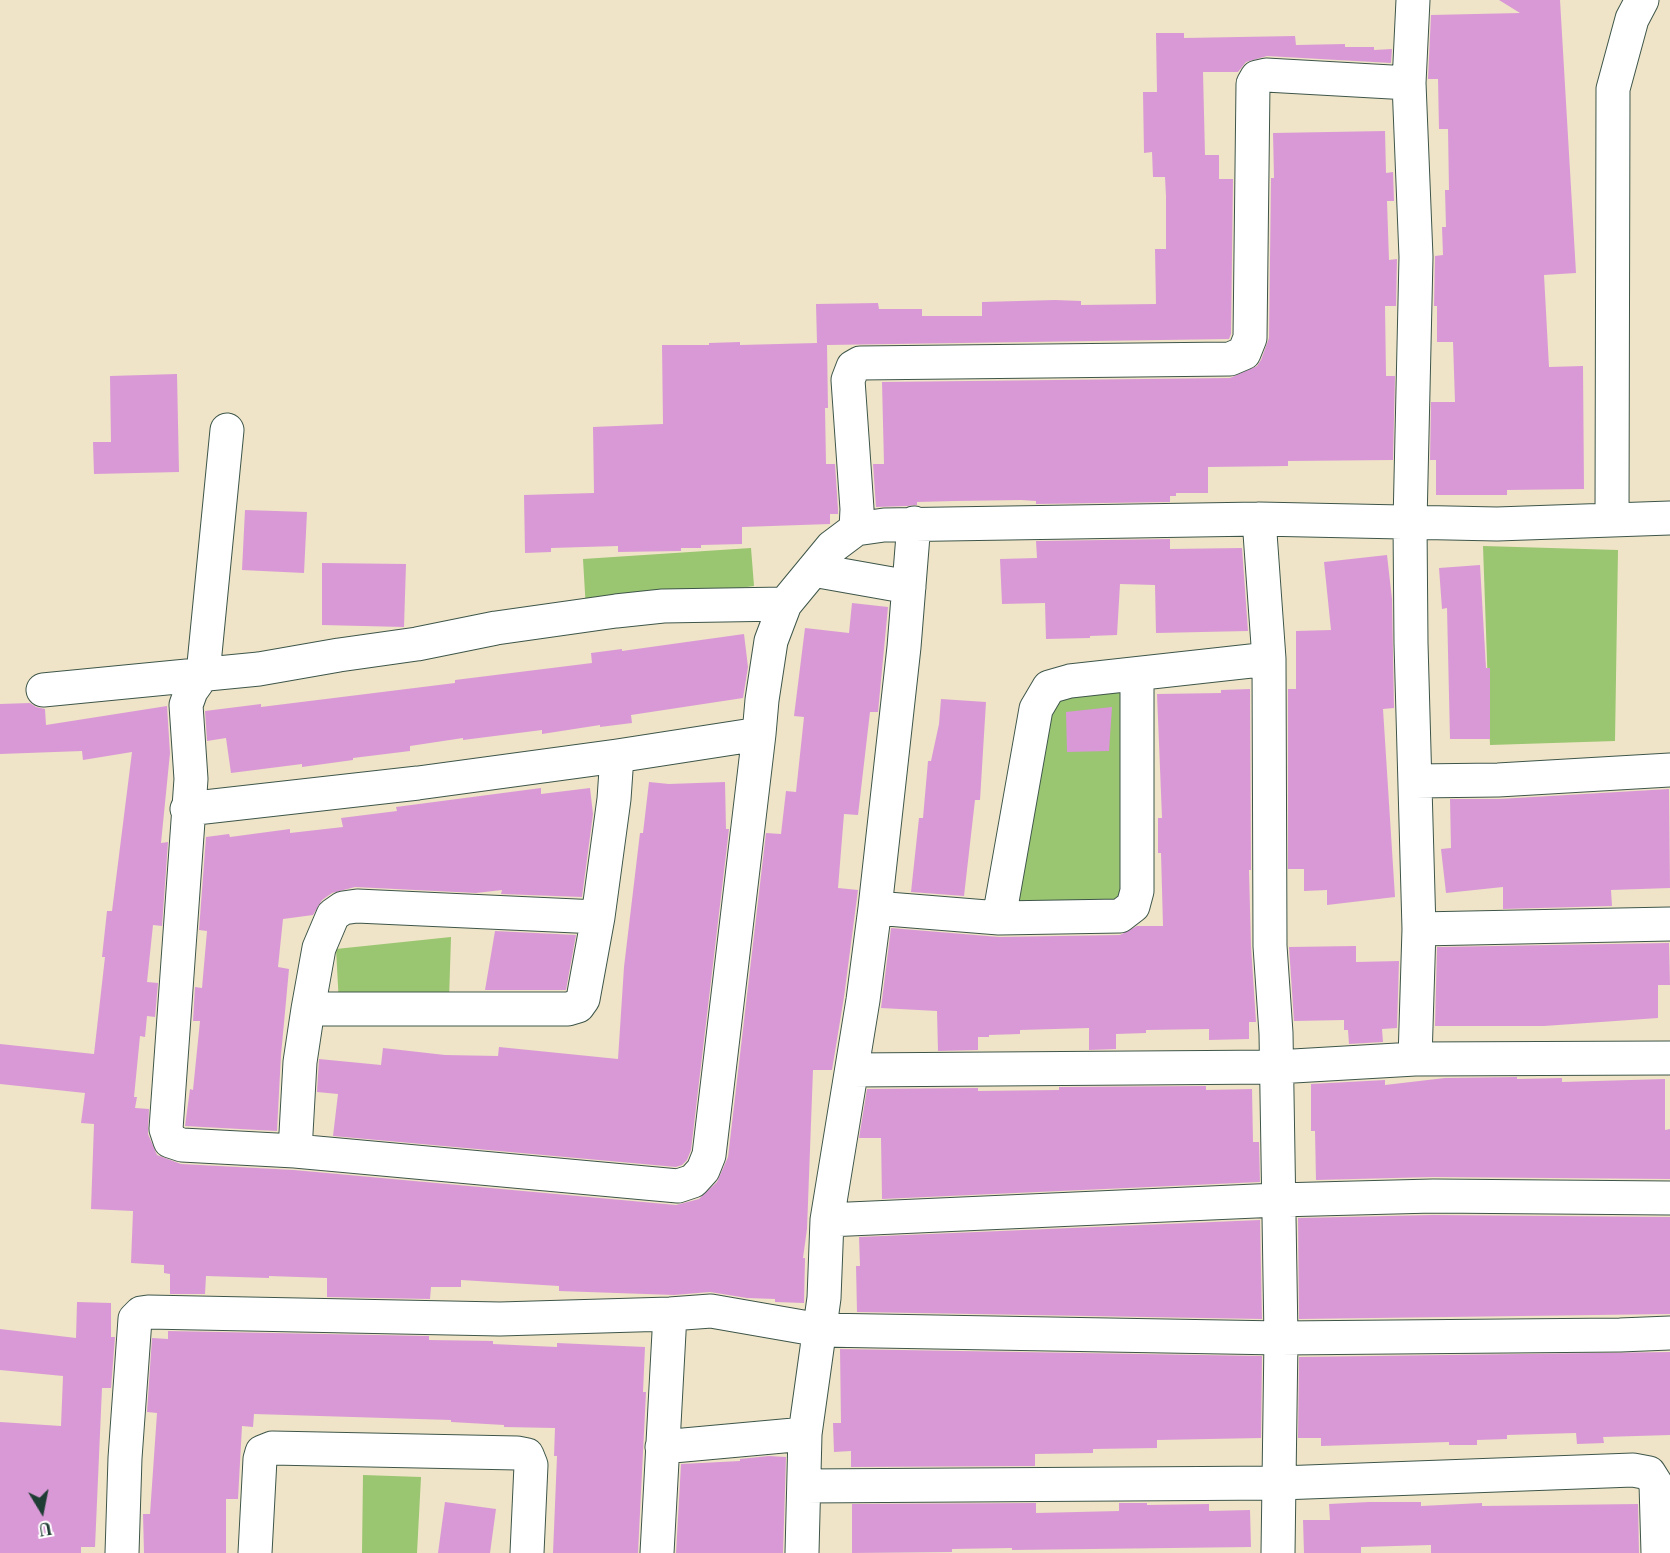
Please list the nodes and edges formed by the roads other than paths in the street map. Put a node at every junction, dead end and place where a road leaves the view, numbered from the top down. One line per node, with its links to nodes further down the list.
1 (1413, 0): 3 (street)
2 (1642, 0): 7 (street)
3 (1409, 83): 9 (street); 10 (street)
4 (227, 430): 15 (street)
5 (1670, 518): 7 (street)
6 (1259, 519): 8 (street); 9 (street); 14 (street)
7 (1612, 519): 9 (street)
8 (914, 523): 10 (street); 12 (street)
9 (1410, 523): 21 (street)
10 (856, 529): 11 (street)
11 (813, 570): 12 (street); 13 (street)
12 (909, 587): 23 (street)
13 (785, 603): 15 (street); 18 (street)
14 (1269, 659): 16 (street); 31 (street)
15 (203, 674): 17 (street); 22 (street)
16 (1137, 674): 25 (street); 25 (street)
17 (43, 690)
18 (759, 734): 19 (street); 33 (street)
19 (617, 756): 22 (street); 24 (street)
20 (1670, 770): 21 (street)
21 (1414, 781): 27 (street)
22 (188, 809): 33 (street)
23 (875, 908): 25 (street); 32 (street)
24 (598, 917): 28 (street); 28 (street)
25 (999, 918)
26 (1670, 924): 27 (street)
27 (1419, 929): 30 (street)
28 (308, 1009): 33 (street)
29 (1670, 1058): 30 (street)
30 (1415, 1059): 31 (street)
31 (1276, 1068): 32 (street); 35 (street)
32 (852, 1070): 36 (street)
33 (295, 1151)
34 (1670, 1198): 35 (street)
35 (1278, 1200): 36 (street); 40 (street)
36 (827, 1220): 38 (street)
37 (670, 1314): 38 (street); 42 (street); 45 (street)
38 (820, 1330): 40 (street); 41 (street)
39 (1670, 1333): 40 (street)
40 (1281, 1338): 43 (street)
41 (805, 1434): 42 (street); 44 (street)
42 (662, 1447): 48 (street)
43 (1280, 1483): 44 (street); 50 (street); 51 (street)
44 (805, 1486): 49 (street)
45 (122, 1553)
46 (255, 1553): 47 (street)
47 (527, 1553)
48 (657, 1553)
49 (802, 1553)
50 (1278, 1553)
51 (1658, 1553)

